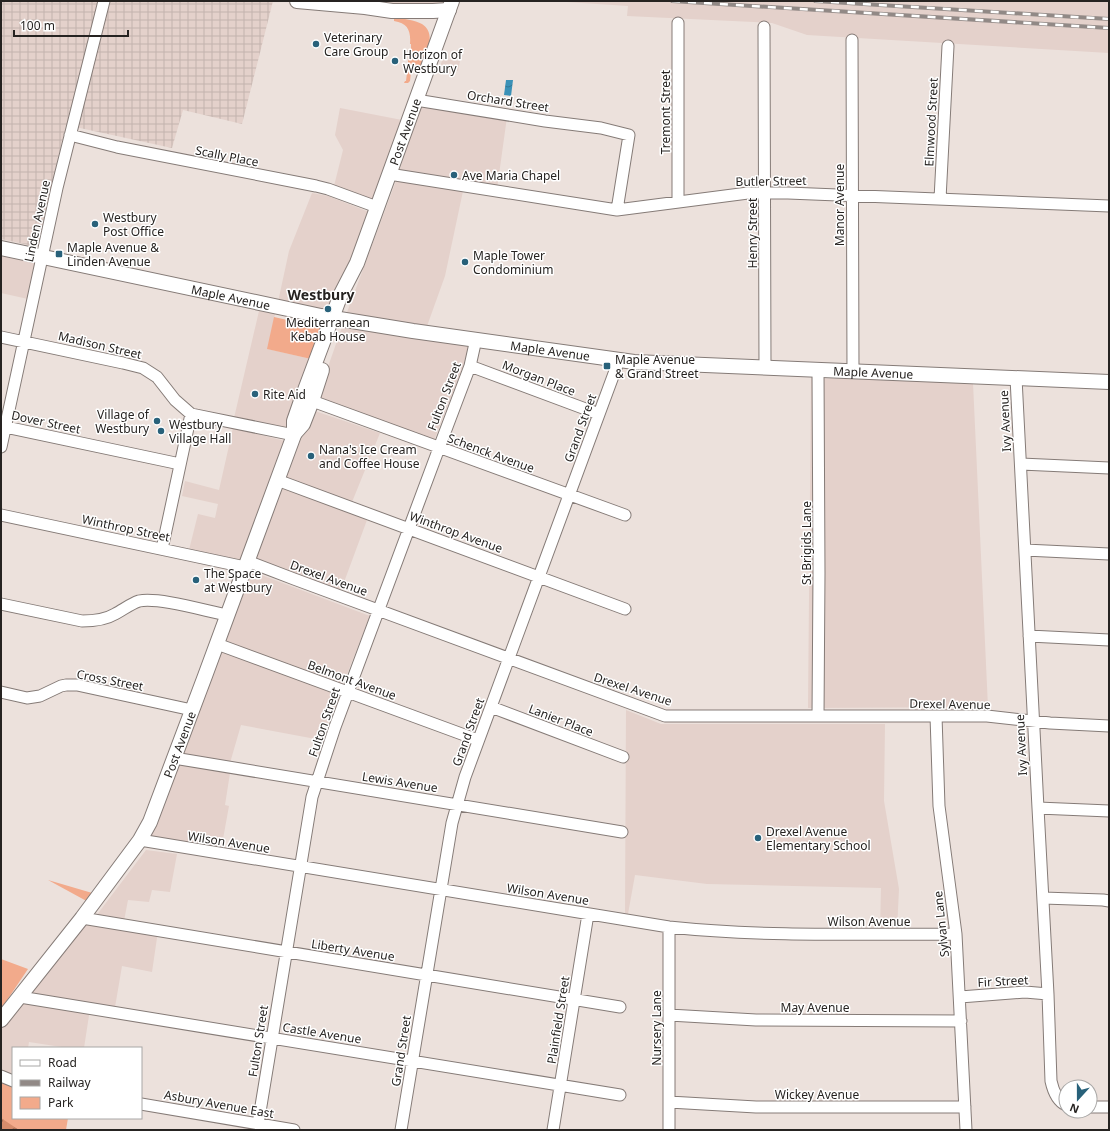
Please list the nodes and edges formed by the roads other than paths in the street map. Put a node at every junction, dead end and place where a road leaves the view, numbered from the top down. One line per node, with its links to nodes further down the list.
1 (104, 1): 11 (street, Linden Avenue)
2 (297, 1): 4 (main road)
3 (450, 6): 4 (main road); 6 (main road, Post Avenue)
4 (392, 11): 6 (main road)
5 (678, 23): 16 (street, Tremont Street)
6 (443, 26): 10 (main road, Post Avenue)
7 (764, 27): 13 (street, Henry Street)
8 (852, 40): 14 (street, Manor Avenue)
9 (948, 46): 15 (street, Elmwood Street)
10 (416, 100): 12 (main road, Post Avenue); 19 (street, Orchard Street)
11 (70, 134): 18 (street, Scally Place); 21 (street, Linden Avenue)
12 (389, 174): 18 (main road, Post Avenue); 19 (street, Butler Street)
13 (765, 193): 14 (street, Butler Street); 16 (street, Butler Street); 28 (street, Henry Street)
14 (852, 196): 15 (street, Butler Street); 30 (street, Manor Avenue)
15 (940, 199): 17 (street, Butler Street)
16 (678, 202): 19 (street, Butler Street)
17 (1109, 206)
18 (377, 207): 22 (main road, Post Avenue)
19 (617, 210)
20 (1, 248): 21 (main road, Maple Avenue)
21 (42, 257): 22 (main road, Maple Avenue); 25 (street, Linden Avenue)
22 (337, 319): 24 (main road, Maple Avenue); 33 (main road, Post Avenue)
23 (1, 337): 25 (street, Madison Street)
24 (476, 339): 26 (main road, Maple Avenue); 27 (street, Fulton Street)
25 (24, 342): 34 (street, Madison Street); 36 (street, Linden Avenue)
26 (619, 360): 28 (main road, Maple Avenue); 35 (street, Grand Street)
27 (470, 366): 35 (street, Morgan Place); 39 (street, Fulton Street)
28 (765, 367): 29 (main road, Maple Avenue)
29 (818, 370): 30 (main road, Maple Avenue); 65 (street, St Brigids Lane)
30 (853, 371): 31 (main road, Maple Avenue)
31 (1016, 378): 32 (main road, Maple Avenue); 41 (street, Ivy Avenue)
32 (1109, 382)
33 (307, 399): 37 (main road, Post Avenue); 39 (street, Schenck Avenue)
34 (191, 414): 37 (street, Madison Street); 40 (street)
35 (599, 414): 44 (street, Grand Street)
36 (3, 426): 38 (street, Linden Avenue); 40 (street, Dover Street)
37 (294, 435): 43 (main road, Post Avenue)
38 (1, 447)
39 (439, 448): 44 (street, Schenck Avenue); 47 (street, Fulton Street)
40 (180, 464): 48 (street)
41 (1021, 464): 42 (street); 49 (street, Ivy Avenue)
42 (1109, 468)
43 (277, 480): 47 (street, Winthrop Avenue); 51 (main road, Post Avenue)
44 (569, 496): 46 (street, Schenck Avenue); 52 (street, Grand Street)
45 (1, 515): 48 (street, Winthrop Street)
46 (625, 515)
47 (409, 529): 52 (street, Winthrop Avenue); 55 (street, Fulton Street)
48 (162, 549): 51 (street, Winthrop Street)
49 (1025, 550): 50 (street); 57 (street, Ivy Avenue)
50 (1109, 554)
51 (246, 564): 55 (street, Drexel Avenue); 56 (main road, Post Avenue)
52 (539, 577): 54 (street, Winthrop Avenue); 60 (street, Grand Street)
53 (1, 604): 56 (street)
54 (625, 609)
55 (378, 610): 60 (street, Drexel Avenue); 62 (street, Fulton Street)
56 (227, 615): 59 (main road, Post Avenue)
57 (1029, 636): 58 (street); 67 (street, Ivy Avenue)
58 (1109, 640)
59 (217, 644): 62 (street, Belmont Avenue); 64 (main road, Post Avenue)
60 (509, 659): 63 (street, Grand Street); 65 (street, Drexel Avenue)
61 (1, 692): 64 (street, Cross Street)
62 (348, 692): 69 (street, Belmont Avenue); 72 (street, Fulton Street)
63 (491, 707): 69 (street, Grand Street); 70 (street, Lanier Place)
64 (192, 710): 71 (main road, Post Avenue)
65 (818, 716): 66 (street, Drexel Avenue)
66 (936, 716): 67 (street, Drexel Avenue); 85 (street, Sylvan Lane)
67 (1033, 721): 68 (street, Drexel Avenue); 74 (street, Ivy Avenue)
68 (1109, 726)
69 (478, 740): 73 (street, Grand Street)
70 (623, 757)
71 (174, 758): 72 (street, Lewis Avenue); 77 (main road, Post Avenue)
72 (317, 782): 73 (street, Lewis Avenue); 78 (street, Fulton Street)
73 (457, 805): 76 (street, Lewis Avenue); 79 (street, Grand Street)
74 (1038, 808): 75 (street); 80 (street, Ivy Avenue)
75 (1109, 811)
76 (622, 832)
77 (140, 840): 78 (street, Wilson Avenue); 83 (main road, Post Avenue)
78 (300, 867): 79 (street, Wilson Avenue); 86 (street, Fulton Street)
79 (441, 890): 82 (street, Wilson Avenue); 87 (street, Grand Street)
80 (1043, 898): 81 (street); 88 (street, Ivy Avenue)
81 (1109, 901)
82 (588, 914): 84 (street, Wilson Avenue); 91 (street, Plainfield Street)
83 (82, 918): 86 (street, Liberty Avenue); 89 (main road, Post Avenue)
84 (669, 927): 85 (street, Wilson Avenue); 93 (street, Nursery Lane)
85 (956, 934): 90 (street, Sylvan Lane)
86 (286, 952): 87 (street, Liberty Avenue); 96 (street, Fulton Street)
87 (427, 976): 91 (street, Liberty Avenue); 97 (street, Grand Street)
88 (1048, 994): 90 (street, Fir Street); 102 (street, Ivy Avenue)
89 (20, 997): 94 (main road, Post Avenue); 96 (street, Castle Avenue)
90 (960, 997): 95 (street, Sylvan Lane)
91 (574, 1000): 92 (street, Liberty Avenue); 100 (street, Plainfield Street)
92 (620, 1007)
93 (669, 1015): 95 (street, May Avenue); 103 (street, Nursery Lane)
94 (1, 1020)
95 (961, 1021): 105 (street, Sylvan Lane)
96 (272, 1038): 97 (street, Castle Avenue); 108 (street, Fulton Street)
97 (413, 1061): 100 (street, Castle Avenue); 110 (street, Grand Street)
98 (1, 1076): 99 (street)
99 (12, 1080)
100 (560, 1086): 101 (street, Castle Avenue); 111 (street, Plainfield Street)
101 (620, 1095)
102 (1058, 1098)
103 (669, 1102): 105 (street, Wickey Avenue); 112 (street, Nursery Lane)
104 (142, 1104): 108 (street, Asbury Avenue East)
105 (965, 1107): 113 (street, Sylvan Lane)
106 (1098, 1107): 107 (street)
107 (1109, 1107)
108 (257, 1127): 109 (street, Asbury Avenue East)
109 (294, 1130)
110 (401, 1130)
111 (553, 1130)
112 (669, 1130)
113 (966, 1130)

